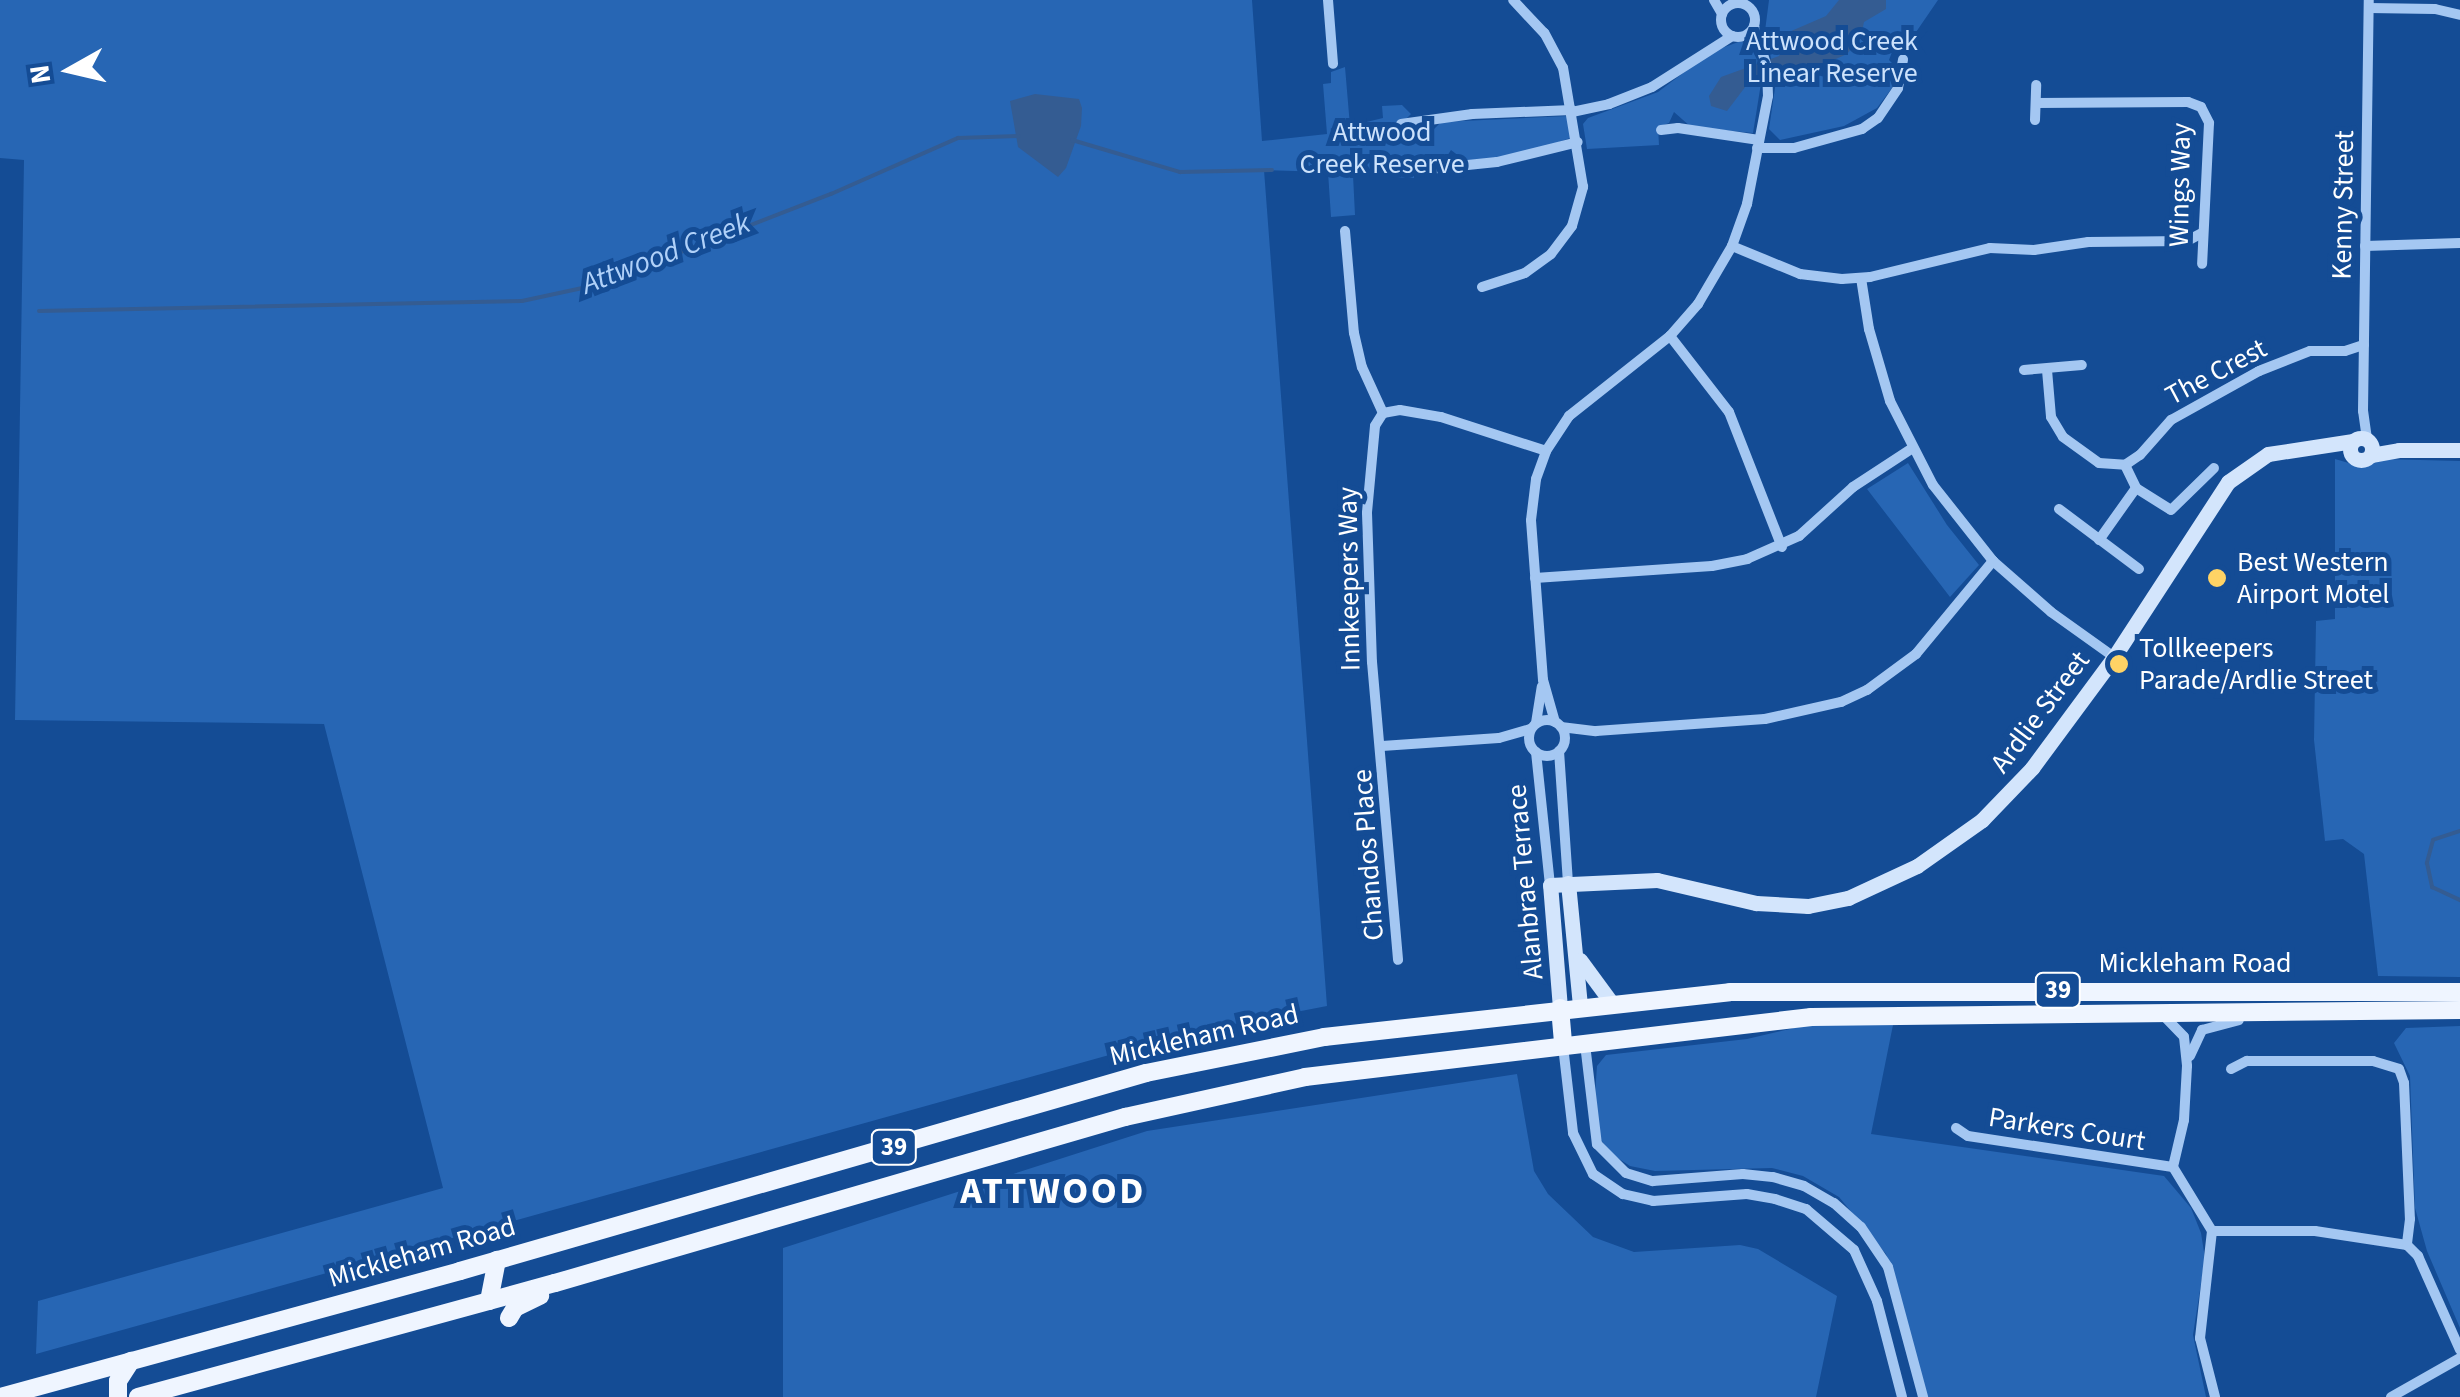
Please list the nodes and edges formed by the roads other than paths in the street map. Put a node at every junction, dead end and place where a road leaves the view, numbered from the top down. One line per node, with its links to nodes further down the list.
1 (1328, 0): 14 (street)
2 (1514, 0): 17 (street)
3 (1714, 0): 8 (street)
4 (1762, 0): 9 (street)
5 (1735, 2): 8 (street); 9 (street)
6 (2369, 4): 7 (street); 28 (street, Kenny Street)
7 (2460, 15)
8 (1722, 20): 10 (street); 11 (street)
9 (1754, 21): 10 (street); 12 (street)
10 (1738, 36): 11 (street); 12 (street)
11 (1703, 51): 17 (street)
12 (1763, 54): 22 (street)
13 (1903, 58): 22 (street)
14 (1332, 64)
15 (2036, 85): 16 (street)
16 (2036, 103): 18 (street); 25 (street, Wings Way)
17 (1572, 111): 19 (street); 21 (street)
18 (2035, 120)
19 (1401, 124)
20 (1661, 130): 22 (street)
21 (1578, 142): 23 (street); 31 (street)
22 (1758, 144): 27 (street)
23 (1428, 169)
24 (1345, 231): 39 (street)
25 (2202, 233): 29 (street, Wings Way); 30 (street)
26 (2460, 244): 28 (street)
27 (1732, 246): 30 (street); 32 (street)
28 (2365, 246): 33 (street, Kenny Street)
29 (2202, 264)
30 (1861, 278): 41 (street)
31 (1482, 287)
32 (1670, 336): 43 (street); 49 (street)
33 (2364, 345): 34 (street, The Crest); 35 (street, Kenny Street)
34 (2345, 351): 35 (street); 44 (street, The Crest)
35 (2364, 361): 40 (street, Kenny Street)
36 (2082, 365): 38 (street)
37 (2024, 370): 38 (street)
38 (2047, 370): 44 (street)
39 (1383, 413): 43 (street); 59 (street, Innkeepers Way)
40 (2362, 445): 42 (street, Ardlie Street); 53 (street, Ardlie Street)
41 (1911, 449): 49 (street); 50 (street)
42 (2460, 450)
43 (1546, 451): 52 (street)
44 (2125, 465): 46 (street)
45 (2214, 468): 46 (street)
46 (2136, 488): 48 (street)
47 (2059, 509): 48 (street)
48 (2098, 540): 51 (street)
49 (1782, 547): 52 (street)
50 (1993, 561): 53 (street); 57 (street)
51 (2139, 569)
52 (1535, 578): 54 (street)
53 (2114, 656): 62 (street, Ardlie Street)
54 (1542, 680): 55 (street); 56 (street)
55 (1558, 725): 56 (street); 57 (street); 60 (street, Alanbrae Terrace)
56 (1534, 726): 58 (street); 61 (street, Alanbrae Terrace)
57 (1596, 731): 60 (street)
58 (1499, 738): 59 (street); 61 (street)
59 (1382, 746): 65 (street, Chandos Place)
60 (1561, 746): 61 (street); 62 (street, Alanbrae Terrace)
61 (1533, 748): 63 (street, Alanbrae Terrace)
62 (1568, 883): 63 (street, Ardlie Street); 64 (street, Alanbrae Terrace)
63 (1550, 885): 69 (street, Alanbrae Terrace)
64 (1576, 952): 67 (street); 68 (street, Alanbrae Terrace)
65 (1398, 960)
66 (2460, 992): 67 (main road, Mickleham Road / 39)
67 (1612, 1002): 68 (main road, Mickleham Road / 39)
68 (1580, 1006): 69 (main road, Mickleham Road / 39); 73 (main road)
69 (1560, 1008): 74 (main road); 81 (main road, Mickleham Road / 39)
70 (2386, 1010): 71 (main road, Mickleham Road / 39); 72 (main road, Mickleham Road / 39); 75 (street)
71 (2460, 1010)
72 (2158, 1012): 73 (main road, Mickleham Road / 39); 75 (street)
73 (1585, 1042): 74 (main road, Mickleham Road / 39); 92 (street)
74 (1562, 1045): 82 (main road, Mickleham Road / 39); 91 (street)
75 (2187, 1066): 78 (street)
76 (2231, 1070): 80 (street)
77 (1956, 1128): 78 (street, Parkers Court)
78 (2173, 1168): 79 (street)
79 (2212, 1230): 80 (street); 93 (street)
80 (2406, 1245): 85 (street)
81 (497, 1260): 83 (main road); 87 (main road, Mickleham Road / 39)
82 (555, 1283): 83 (main road, Mickleham Road / 39); 84 (main road)
83 (498, 1298): 90 (main road, Mickleham Road / 39)
84 (509, 1318)
85 (2460, 1350)
86 (2460, 1358): 94 (street)
87 (131, 1361): 88 (main road, Mickleham Road / 39); 89 (main road)
88 (0, 1397)
89 (118, 1397)
90 (138, 1397)
91 (1902, 1397)
92 (1923, 1397)
93 (2214, 1397)
94 (2391, 1397)

